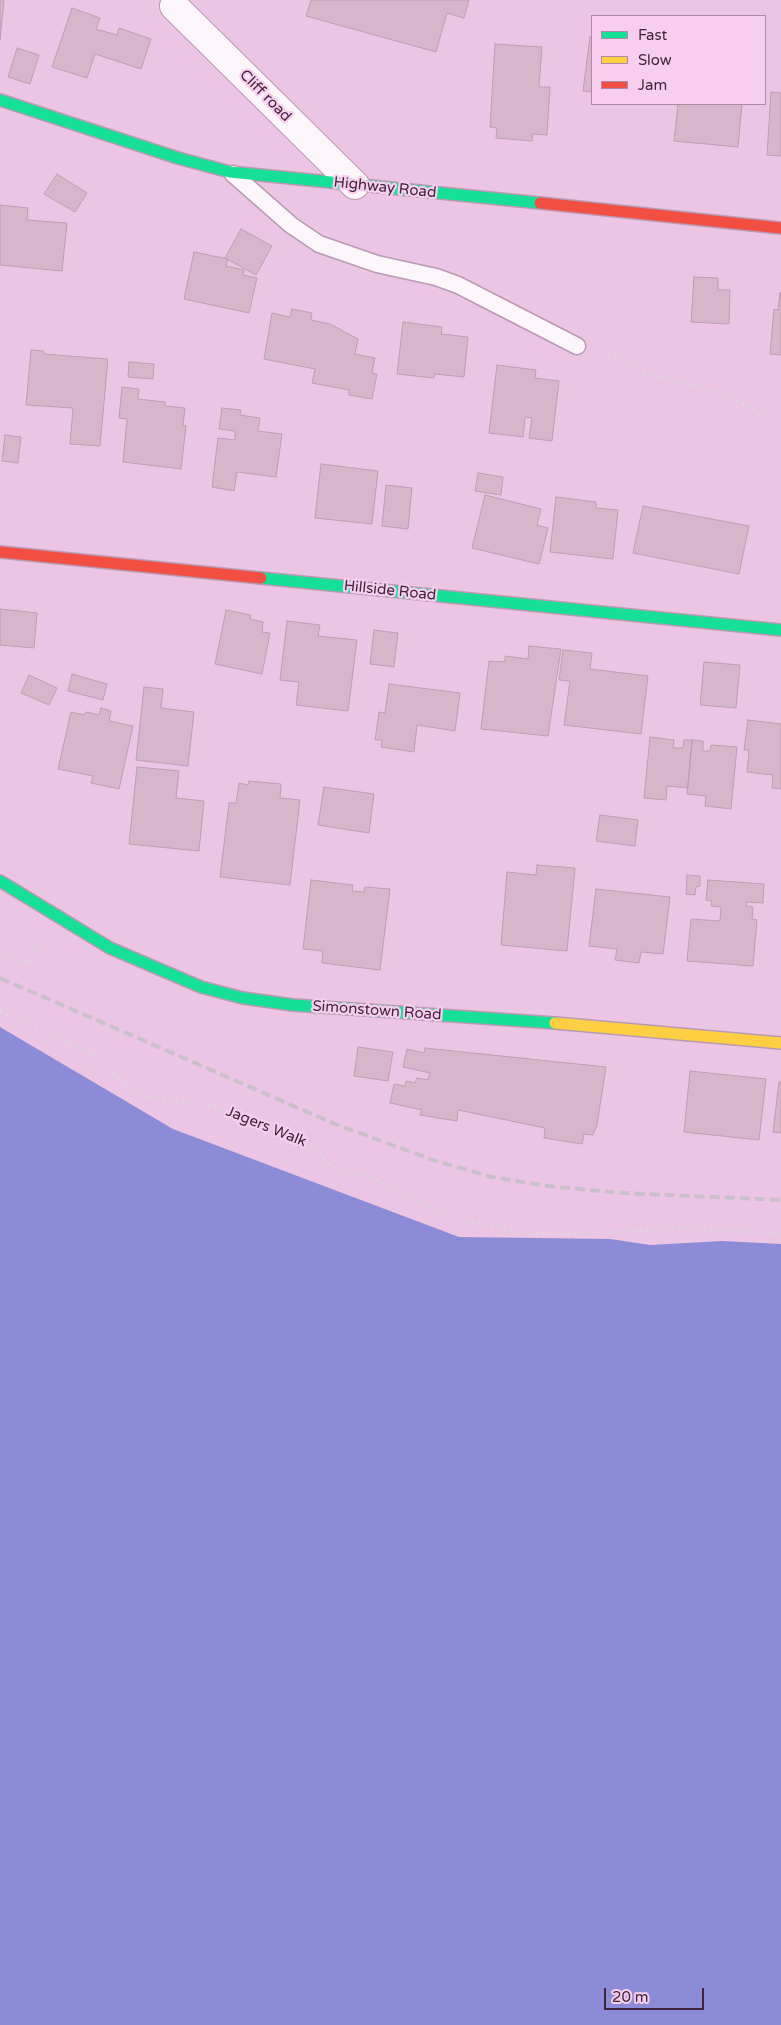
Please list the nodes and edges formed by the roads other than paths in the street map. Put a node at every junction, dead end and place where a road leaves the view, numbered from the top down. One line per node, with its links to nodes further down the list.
1 (174, 6): 4 (street, Cliff road)
2 (0, 100): 3 (street, Highway Road)
3 (230, 172): 4 (street, Highway Road); 6 (lane)
4 (355, 185): 5 (street, Highway Road)
5 (781, 228)
6 (577, 346)
7 (0, 552): 8 (street, Hillside Road)
8 (781, 630)
9 (0, 881): 10 (street, Simonstown Road)
10 (781, 1044)

